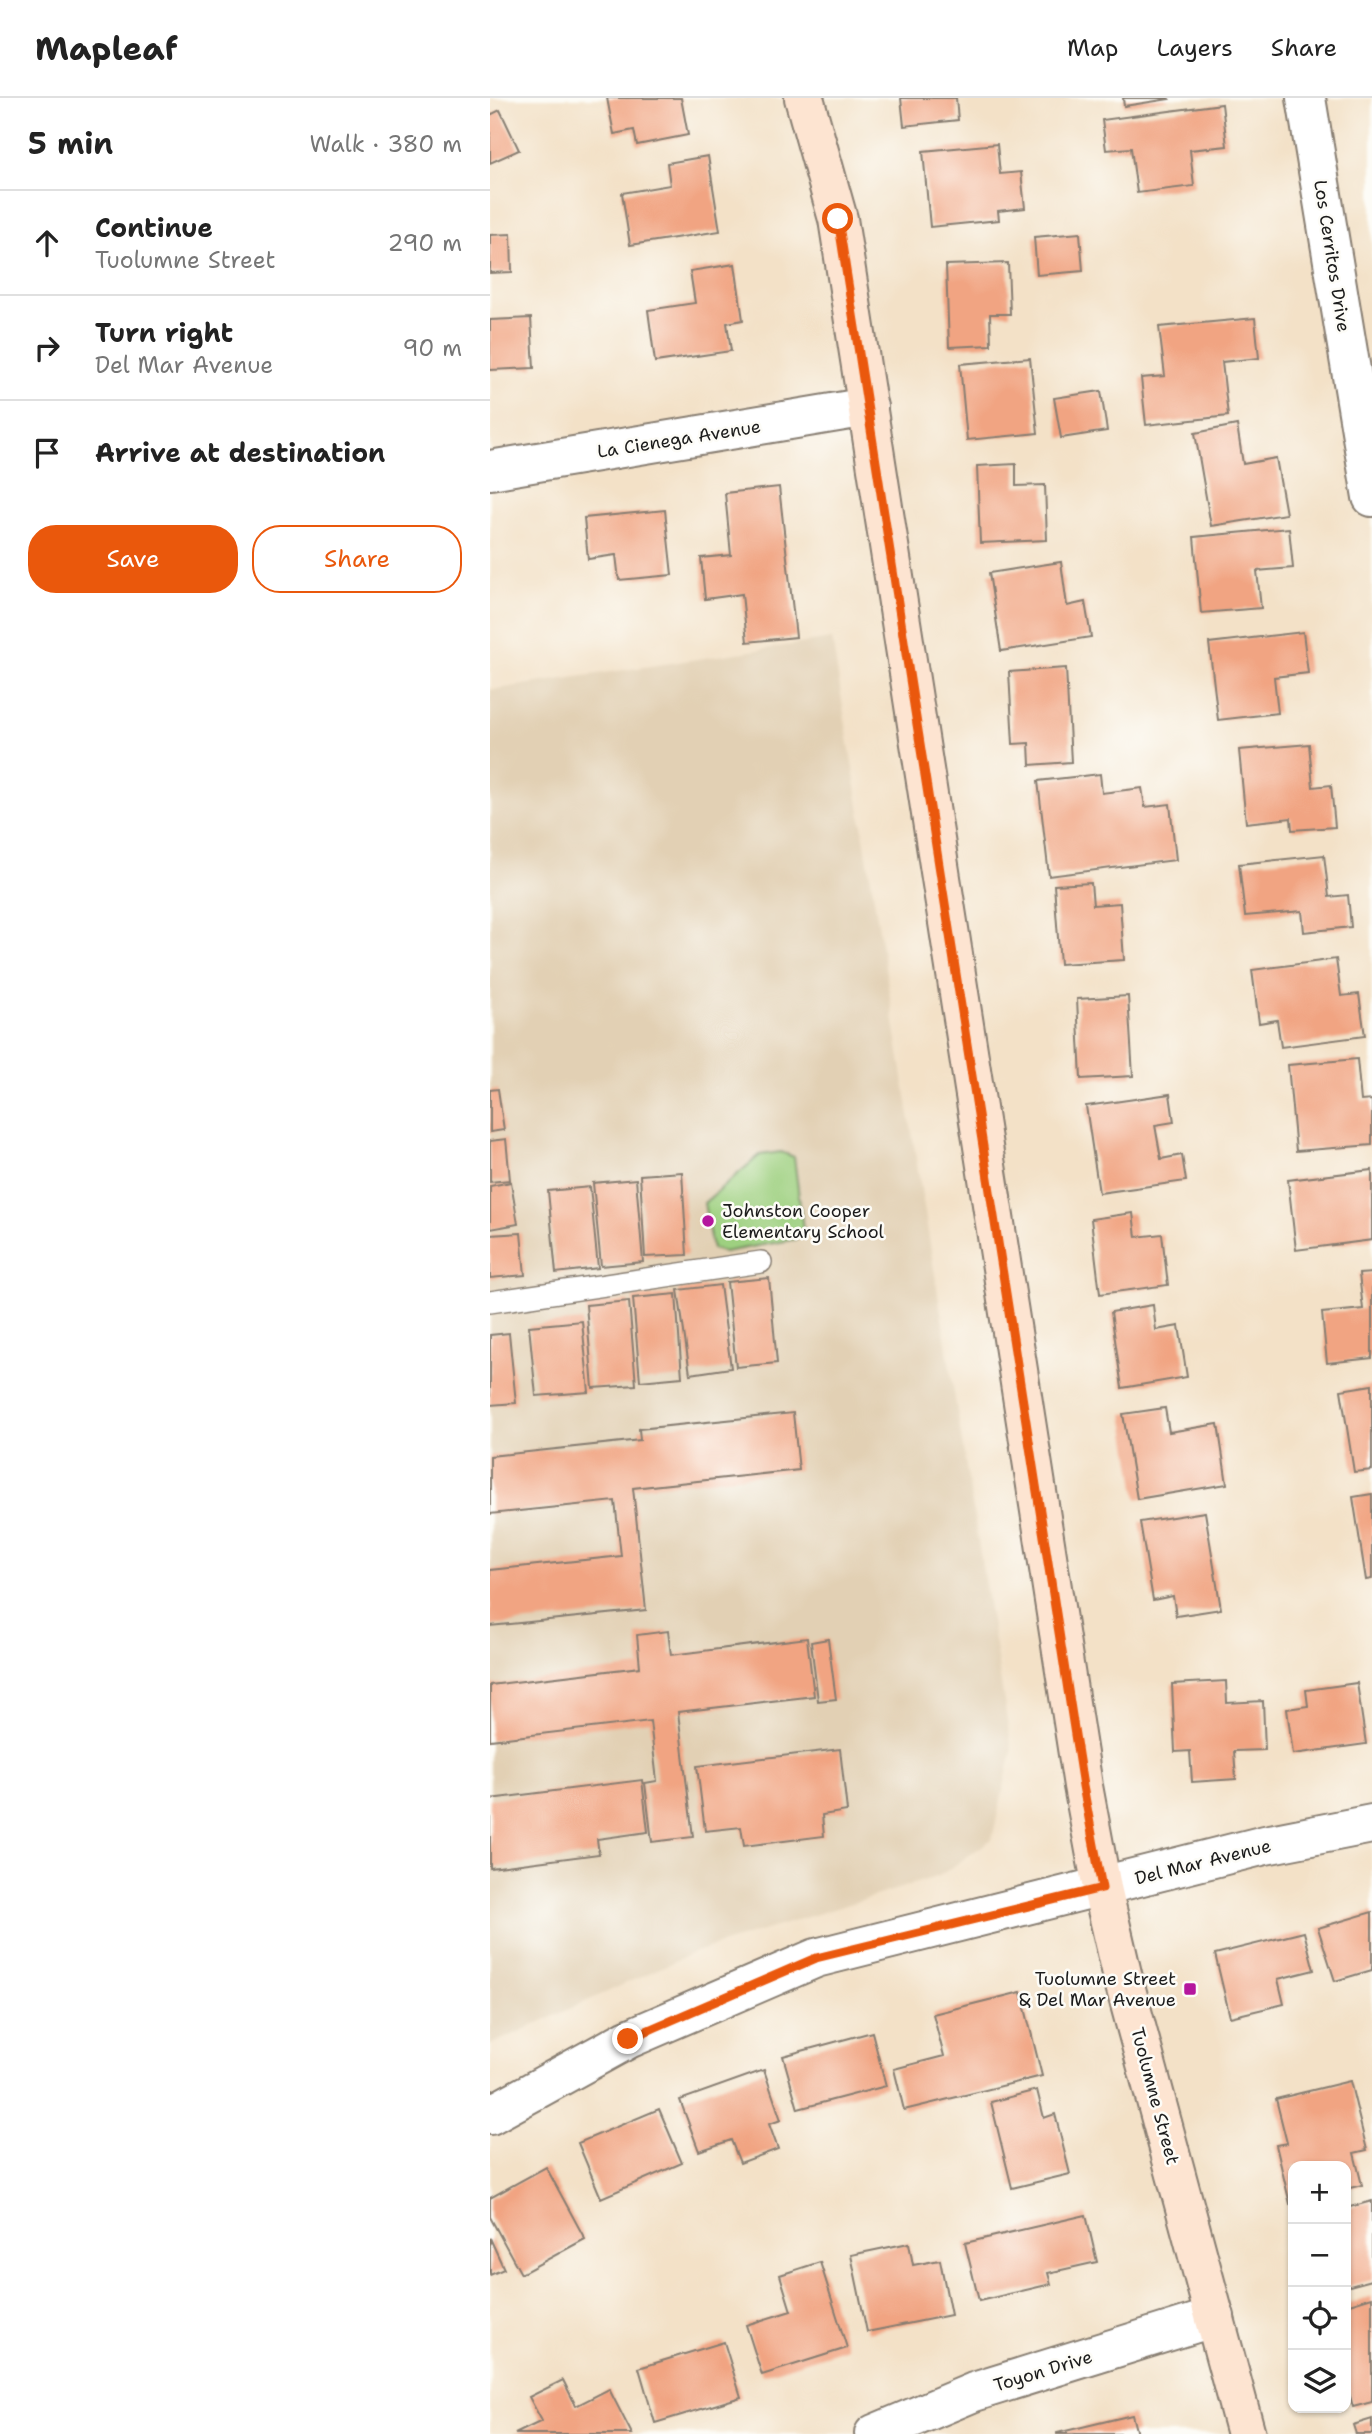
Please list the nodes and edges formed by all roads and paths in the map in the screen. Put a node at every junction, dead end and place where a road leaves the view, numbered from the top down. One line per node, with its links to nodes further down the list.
1 (804, 98): 3 (main road, Tuolumne Street)
2 (1307, 98): 5 (street, Los Cerritos Drive)
3 (868, 407): 4 (street, La Cienega Avenue); 9 (main road, Tuolumne Street)
4 (490, 470)
5 (1372, 497)
6 (761, 1262): 7 (lane)
7 (490, 1302)
8 (1372, 1824): 9 (street, Del Mar Avenue)
9 (1102, 1888): 10 (street, Del Mar Avenue); 11 (main road, Tuolumne Street)
10 (490, 2115)
11 (1215, 2317): 12 (street, Toyon Drive); 13 (main road, Tuolumne Street)
12 (874, 2434)
13 (1247, 2434)

